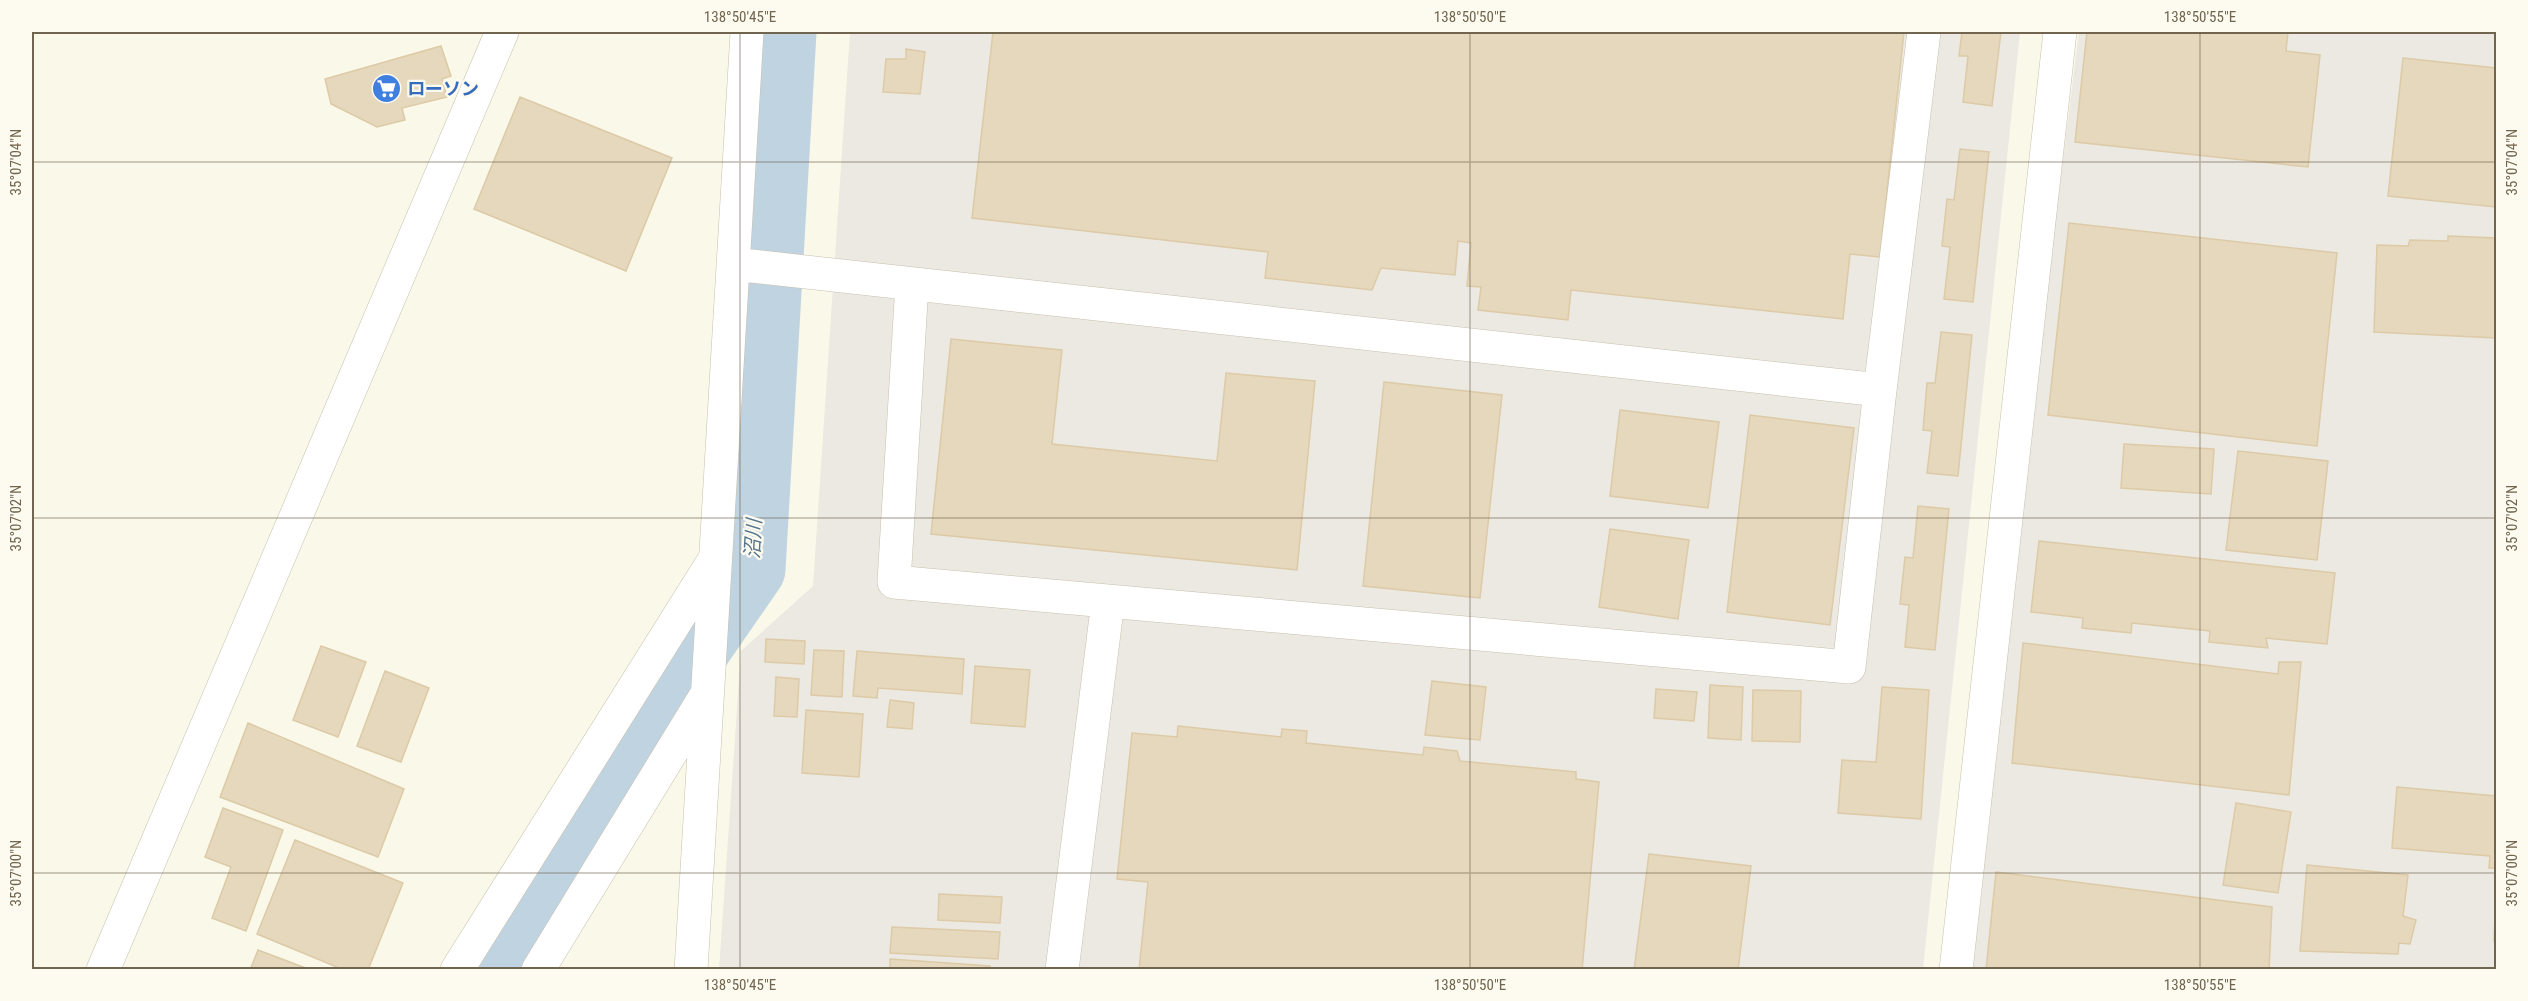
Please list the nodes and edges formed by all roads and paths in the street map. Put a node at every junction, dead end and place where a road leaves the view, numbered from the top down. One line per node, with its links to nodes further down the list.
1 (502, 32): 11 (street)
2 (744, 32): 5 (street)
3 (1924, 32): 7 (street)
4 (2060, 32): 16 (street)
5 (733, 264): 6 (street); 8 (street)
6 (912, 284): 7 (street); 9 (street)
7 (1880, 390): 9 (street)
8 (715, 572): 10 (street); 12 (street)
9 (1108, 601): 15 (street)
10 (708, 686): 13 (street); 14 (street)
11 (103, 969)
12 (457, 969)
13 (538, 969)
14 (691, 969)
15 (1062, 969)
16 (1956, 969)

